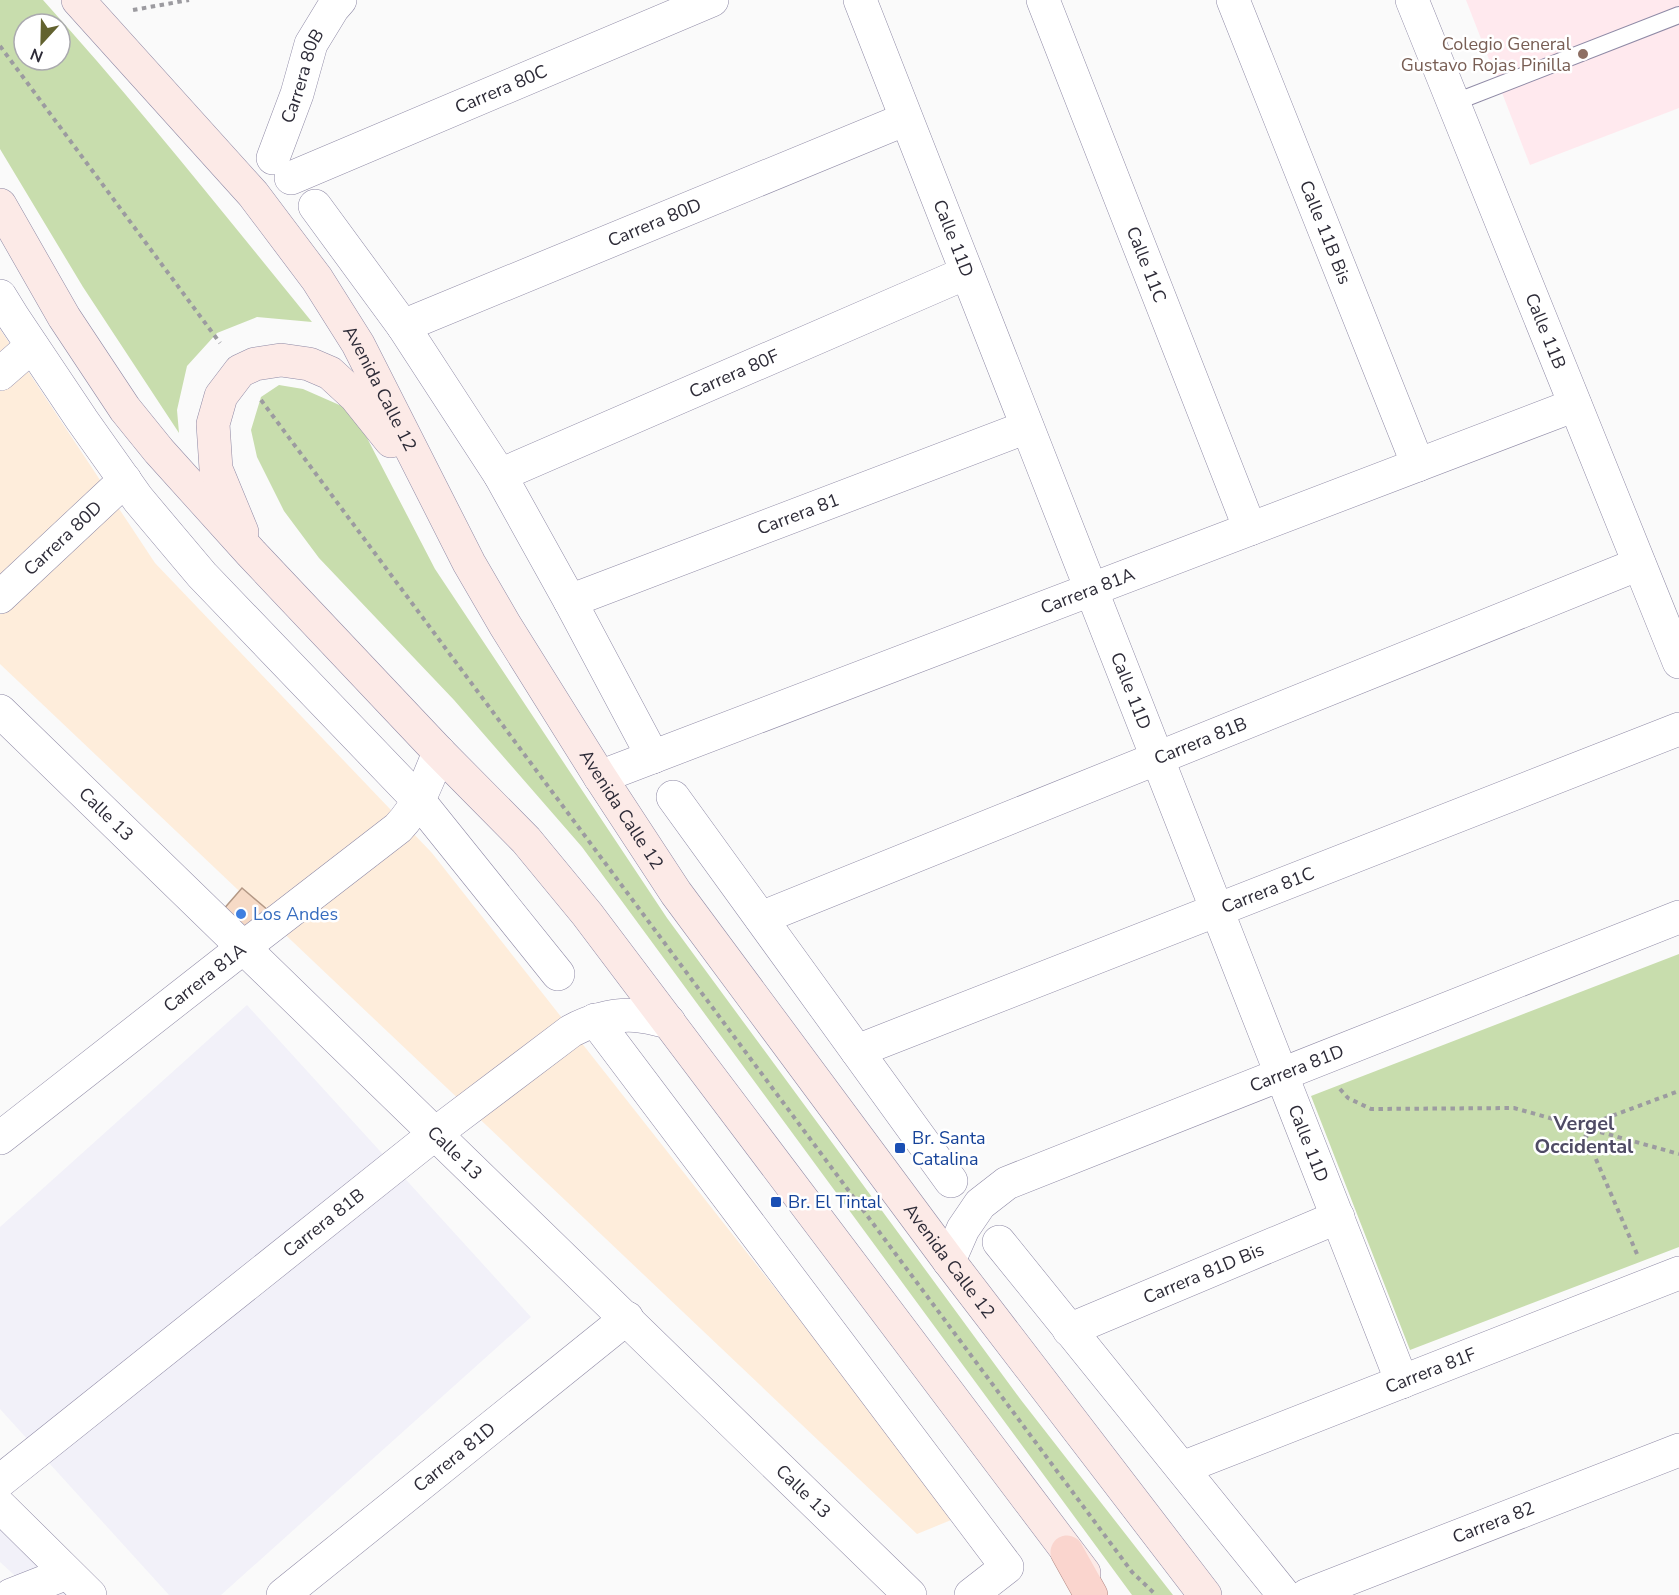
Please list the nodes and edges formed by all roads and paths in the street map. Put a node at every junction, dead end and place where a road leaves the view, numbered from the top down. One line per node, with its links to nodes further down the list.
1 (189, 0): 8 (path)
2 (340, 0): 13 (street, Carrera 80B)
3 (712, 0): 13 (street, Carrera 80C)
4 (860, 0): 12 (street, Calle 11D)
5 (1043, 0): 29 (street, Calle 11C)
6 (1233, 0): 25 (street, Calle 11B Bis)
7 (1412, 0): 11 (street, Calle 11B)
8 (86, 9): 28 (main road, Avenida Calle 12)
9 (1679, 15): 11 (lane)
10 (0, 46): 19 (path)
11 (1453, 103): 22 (street, Calle 11B)
12 (906, 119): 16 (street, Calle 11D); 18 (street, Carrera 80D)
13 (282, 168)
14 (0, 205): 30 (main road)
15 (315, 206): 18 (street)
16 (966, 273): 24 (street, Calle 11D); 26 (street, Carrera 80F)
17 (0, 296): 20 (street)
18 (403, 326): 26 (street)
19 (214, 334)
20 (32, 346): 21 (street); 27 (street)
21 (0, 374)
22 (1575, 405): 25 (street, Carrera 81A); 31 (street, Calle 11B)
23 (274, 417): 80 (path)
24 (1028, 428): 32 (street, Calle 11D); 34 (street, Carrera 81)
25 (1418, 465): 29 (street, Carrera 81A)
26 (500, 475): 34 (street)
27 (125, 480): 33 (street, Carrera 80D); 43 (street)
28 (438, 502): 30 (main road); 41 (main road, Avenida Calle 12)
29 (1250, 529): 32 (street, Carrera 81A)
30 (251, 553): 38 (main road)
31 (1639, 564): 35 (street, Calle 11B); 40 (street, Carrera 81B)
32 (1091, 590): 39 (street, Carrera 81A); 40 (street, Calle 11D)
33 (0, 597)
34 (570, 601): 39 (street)
35 (1679, 662)
36 (0, 711): 47 (street, Calle 13)
37 (1679, 729): 44 (street, Carrera 81C)
38 (439, 752): 43 (street, Carrera 81A); 50 (main road)
39 (652, 757): 41 (street, Carrera 81A)
40 (1157, 759): 44 (street, Calle 11D); 46 (street, Carrera 81B)
41 (600, 777): 63 (main road, Avenida Calle 12)
42 (673, 797): 46 (street)
43 (419, 801): 47 (street, Carrera 81A); 48 (street)
44 (1217, 910): 51 (street, Carrera 81C); 52 (street, Calle 11D)
45 (1679, 917): 52 (street, Carrera 81D)
46 (761, 918): 51 (street)
47 (244, 947): 56 (street, Calle 13); 57 (street, Carrera 81A)
48 (558, 974)
49 (596, 1020): 50 (street, Carrera 81B); 56 (street, Carrera 81B); 77 (street)
50 (669, 1022): 72 (main road)
51 (857, 1051): 59 (street)
52 (1282, 1075): 60 (street, Calle 11D); 63 (street, Carrera 81D)
53 (1336, 1084): 55 (path)
54 (1679, 1091): 55 (path)
55 (1582, 1127): 58 (path); 62 (path)
56 (435, 1133): 65 (street, Calle 13); 70 (street, Carrera 81B)
57 (0, 1138)
58 (1679, 1154)
59 (951, 1180)
60 (1338, 1217): 66 (street, Carrera 81D Bis); 67 (street, Calle 11D)
61 (999, 1242): 66 (street)
62 (1639, 1259)
63 (949, 1261): 81 (main road, Avenida Calle 12)
64 (1679, 1273): 67 (street, Carrera 81F)
65 (627, 1318): 75 (street, Carrera 81D); 76 (street, Calle 13)
66 (1069, 1330): 69 (street)
67 (1402, 1382): 69 (street, Carrera 81F)
68 (1679, 1450): 83 (street, Carrera 82)
69 (1182, 1468): 82 (street)
70 (0, 1481)
71 (0, 1506): 73 (street)
72 (1067, 1552): 78 (main road); 79 (main road)
73 (79, 1584): 74 (street)
74 (11, 1595)
75 (283, 1595)
76 (910, 1595)
77 (971, 1595)
78 (1091, 1595)
79 (1100, 1595)
80 (1156, 1595)
81 (1205, 1595)
82 (1284, 1595)
83 (1307, 1595)

